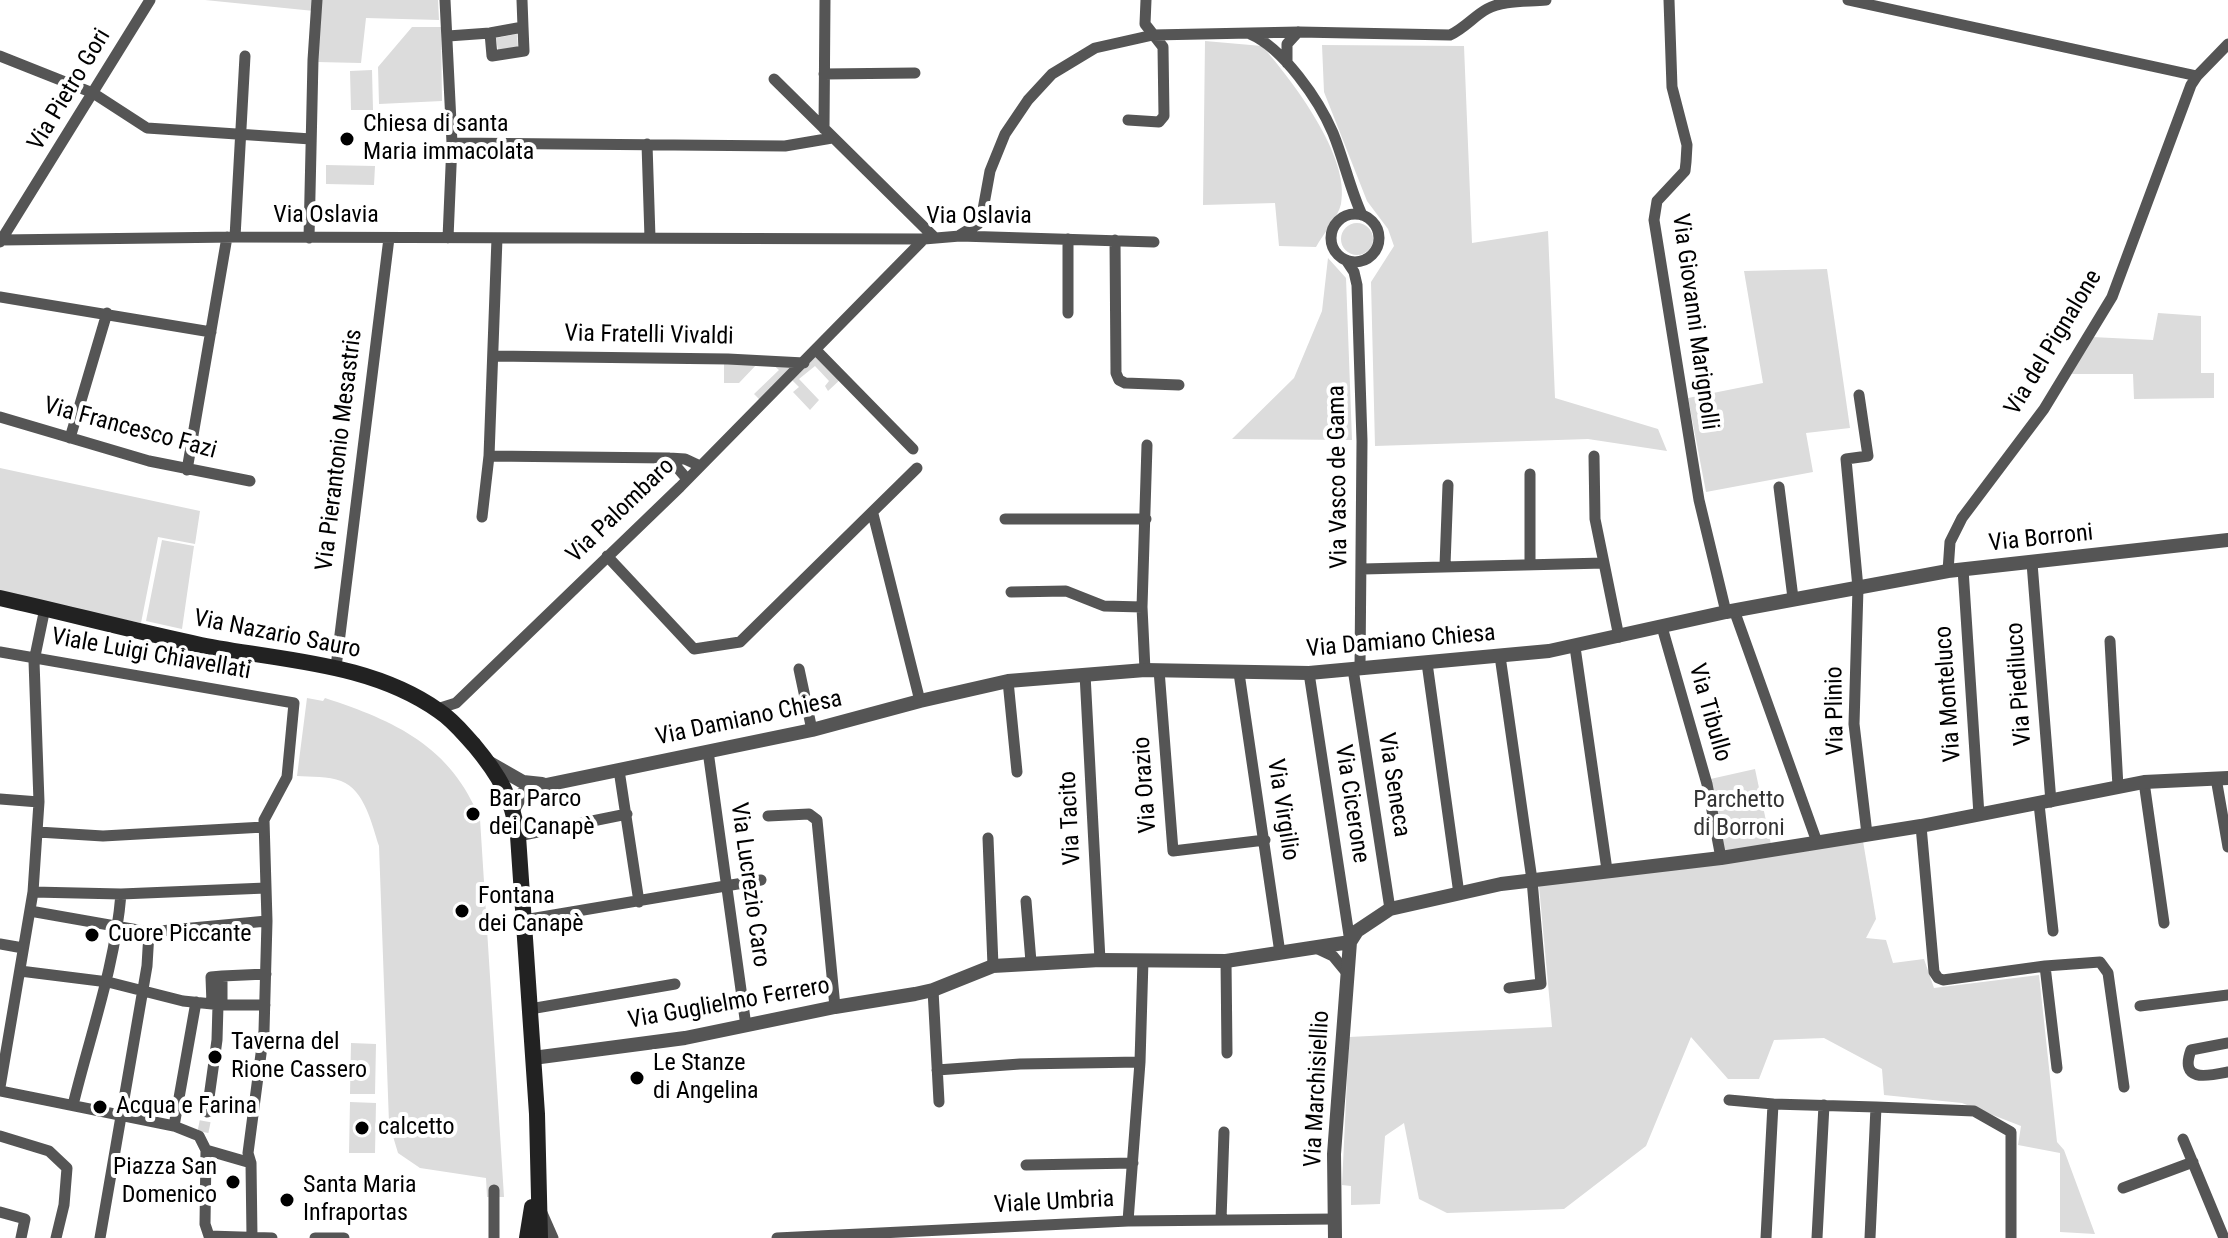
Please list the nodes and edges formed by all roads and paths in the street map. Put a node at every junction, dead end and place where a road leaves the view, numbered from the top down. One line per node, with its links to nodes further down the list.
1 (150, 0): 27 (street, Via Pietro Gori)
2 (317, 0): 31 (street)
3 (445, 0): 16 (street)
4 (522, 0): 10 (street)
5 (825, 0): 24 (street)
6 (1146, 0): 15 (street)
7 (1546, 0): 12 (street)
8 (1669, 0): 94 (street, Via Giovanni Marignolli)
9 (1848, 0): 25 (street)
10 (523, 27): 13 (street); 13 (street)
11 (1280, 32): 12 (street); 14 (street); 17 (street); 19 (street)
12 (1299, 32): 17 (street)
13 (490, 33): 16 (street)
14 (1248, 33): 15 (street); 19 (street, Via Vasco de Gama)
15 (1153, 35): 28 (street); 37 (street)
16 (448, 36): 32 (street)
17 (1287, 44): 22 (street)
18 (2228, 44): 25 (street, Via del Pignalone)
19 (1274, 48): 22 (street, Via Vasco de Gama)
20 (0, 56): 27 (street)
21 (245, 56): 29 (street)
22 (1287, 63): 34 (street, Via Vasco de Gama)
23 (915, 73): 24 (street)
24 (824, 74): 30 (street)
25 (2197, 76): 87 (street, Via del Pignalone)
26 (774, 79): 30 (street)
27 (93, 93): 29 (street); 47 (street, Via Pietro Gori)
28 (1128, 120)
29 (241, 134): 31 (street); 38 (street)
30 (828, 134): 33 (street); 44 (street)
31 (311, 139): 39 (street)
32 (452, 143): 33 (street); 41 (street)
33 (647, 144): 43 (street)
34 (1351, 185): 35 (street, Via Vasco de Gama); 36 (street, Via Vasco de Gama)
35 (1362, 215): 36 (street); 49 (street, Via Vasco de Gama)
36 (1344, 217): 50 (street, Via Vasco de Gama)
37 (960, 236): 44 (street, Via Oslavia); 45 (street, Via Oslavia)
38 (231, 237): 39 (street, Via Oslavia); 47 (street, Via Oslavia); 55 (street)
39 (309, 238): 40 (street, Via Oslavia)
40 (389, 238): 41 (street, Via Oslavia); 103 (street, Via Pierantonio Mesastris)
41 (448, 238): 42 (street, Via Oslavia)
42 (497, 238): 43 (street, Via Oslavia); 57 (street)
43 (650, 238): 44 (street, Via Oslavia)
44 (930, 239): 56 (street, Via Palombaro)
45 (1068, 239): 46 (street, Via Oslavia); 54 (street)
46 (1115, 240): 48 (street, Via Oslavia); 59 (street)
47 (1, 241)
48 (1154, 242)
49 (1370, 256): 50 (street); 51 (street, Via Vasco de Gama)
50 (1346, 260): 51 (street, Via Vasco de Gama)
51 (1357, 285): 86 (street, Via Vasco de Gama)
52 (0, 297): 53 (street)
53 (107, 313): 55 (street); 62 (street)
54 (1068, 313)
55 (211, 332): 70 (street)
56 (816, 350): 58 (street, Via Palombaro); 64 (street)
57 (494, 356): 58 (street, Via Fratelli Vivaldi); 65 (street)
58 (804, 363): 68 (street, Via Palombaro)
59 (1179, 385)
60 (1859, 395): 88 (street, Via Plinio)
61 (0, 417): 62 (street, Via Francesco Fazi)
62 (70, 438): 70 (street, Via Francesco Fazi)
63 (1147, 445): 79 (street)
64 (913, 449)
65 (489, 456): 67 (street); 77 (street)
66 (1594, 456): 83 (street)
67 (669, 458): 68 (street); 72 (street)
68 (700, 466): 72 (street, Via Palombaro)
69 (917, 468): 76 (street)
70 (187, 470): 73 (street, Via Francesco Fazi)
71 (1530, 474): 82 (street)
72 (687, 479): 81 (street, Via Palombaro)
73 (250, 481)
74 (1448, 485): 85 (street)
75 (1779, 487): 91 (street)
76 (873, 514): 81 (street); 111 (street)
77 (482, 517)
78 (1005, 519): 79 (street)
79 (1146, 519): 92 (street)
80 (2228, 540): 84 (street, Via Borroni)
81 (607, 556): 112 (street, Via Palombaro)
82 (1530, 563): 83 (street); 85 (street)
83 (1604, 563): 96 (street)
84 (2032, 563): 87 (street, Via Borroni); 126 (street, Via Piediluco)
85 (1445, 565): 86 (street)
86 (1363, 569): 104 (street, Via Vasco de Gama)
87 (1955, 570): 88 (street, Via Borroni); 129 (street, Via Monteluco)
88 (1858, 588): 91 (street, Via Damiano Chiesa); 134 (street, Via Plinio)
89 (1011, 592): 92 (street)
90 (0, 598): 93 (main road, Via Nazario Sauro)
91 (1793, 598): 94 (street, Via Damiano Chiesa)
92 (1142, 607): 106 (street)
93 (45, 608): 101 (street); 103 (main road, Via Nazario Sauro)
94 (1730, 611): 95 (street, Via Damiano Chiesa); 138 (street, Via Giovanni Marignolli)
95 (1662, 627): 96 (street, Via Damiano Chiesa); 140 (street, Via Tibullo)
96 (1619, 637): 98 (street, Via Damiano Chiesa)
97 (2110, 641): 123 (street)
98 (1575, 647): 100 (street, Via Damiano Chiesa); 141 (street)
99 (0, 652): 101 (street, Viale Luigi Chiavellati)
100 (1500, 656): 102 (street, Via Damiano Chiesa); 143 (street)
101 (35, 658): 125 (street); 132 (street, Viale Luigi Chiavellati)
102 (1427, 663): 104 (street, Via Damiano Chiesa); 148 (street)
103 (336, 667): 113 (main road, Via Nazario Sauro)
104 (1356, 668): 108 (street, Via Damiano Chiesa); 151 (street, Via Seneca)
105 (799, 669): 115 (street)
106 (1152, 670): 107 (street, Via Damiano Chiesa); 109 (street, Via Damiano Chiesa); 137 (street, Via Orazio)
107 (1239, 673): 108 (street, Via Damiano Chiesa); 137 (street, Via Virgilio)
108 (1309, 673): 159 (street, Via Cicerone)
109 (1085, 674): 110 (street, Via Damiano Chiesa); 164 (street, Via Tacito)
110 (1008, 681): 111 (street, Via Damiano Chiesa); 119 (street)
111 (920, 701): 115 (street, Via Damiano Chiesa)
112 (456, 703): 113 (street, Via Palombaro); 114 (street)
113 (437, 709): 114 (main road, Via Nazario Sauro)
114 (455, 724): 117 (main road, Via Nazario Sauro)
115 (812, 730): 116 (street, Via Damiano Chiesa)
116 (708, 751): 118 (street, Via Damiano Chiesa); 144 (street, Via Lucrezio Caro)
117 (488, 762): 122 (street, Via Damiano Chiesa); 127 (main road, Via Nazario Sauro)
118 (619, 770): 122 (street, Via Damiano Chiesa); 128 (street)
119 (1017, 772)
120 (2222, 778): 121 (street); 139 (street)
121 (2144, 782): 123 (street); 155 (street)
122 (546, 785): 127 (street, Via Damiano Chiesa)
123 (2118, 787): 126 (street)
124 (0, 799): 125 (street)
125 (39, 802): 133 (street)
126 (2045, 803): 129 (street); 157 (street, Via Piediluco)
127 (514, 808): 135 (main road, Via Nazario Sauro)
128 (627, 814): 135 (street); 150 (street)
129 (1979, 815): 131 (street)
130 (768, 816): 183 (street)
131 (1921, 826): 134 (street); 169 (street)
132 (264, 827): 133 (street); 145 (street)
133 (38, 832): 146 (street)
134 (1867, 834): 138 (street)
135 (518, 836): 153 (main road, Via Nazario Sauro)
136 (988, 838): 168 (street)
137 (1265, 840): 163 (street, Via Virgilio)
138 (1817, 842): 140 (street)
139 (2228, 847)
140 (1721, 858): 141 (street)
141 (1607, 870): 143 (street)
142 (761, 880): 144 (street)
143 (1532, 880): 148 (street); 175 (street)
144 (726, 886): 150 (street); 185 (street, Via Lucrezio Caro)
145 (266, 888): 147 (street); 154 (street)
146 (33, 892): 147 (street); 152 (street)
147 (121, 894): 156 (street)
148 (1459, 894): 151 (street)
149 (1026, 901): 167 (street)
150 (639, 902): 153 (street)
151 (1390, 909): 159 (street)
152 (30, 911): 156 (street); 161 (street)
153 (524, 920): 184 (main road, Via Nazario Sauro)
154 (267, 921): 158 (street); 172 (street)
155 (2164, 923)
156 (118, 928): 158 (street); 173 (street)
157 (2053, 931)
158 (149, 932): 177 (street)
159 (1350, 942): 162 (street, Via Guglielmo Ferrero); 171 (street, Via Marchisiellio)
160 (0, 944): 161 (street)
161 (23, 948): 170 (street)
162 (1316, 948): 163 (street, Via Guglielmo Ferrero); 171 (street)
163 (1280, 953): 166 (street, Via Guglielmo Ferrero)
164 (1100, 960): 165 (street, Via Guglielmo Ferrero); 167 (street, Via Guglielmo Ferrero)
165 (1143, 960): 166 (street, Via Guglielmo Ferrero); 189 (street)
166 (1226, 961): 187 (street)
167 (1031, 962): 168 (street, Via Guglielmo Ferrero)
168 (993, 966): 176 (street, Via Guglielmo Ferrero)
169 (2045, 966): 190 (street); 193 (street)
170 (20, 971): 173 (street); 194 (street)
171 (1347, 973): 217 (street, Via Marchisiellio)
172 (266, 974): 180 (street); 181 (street)
173 (108, 982): 177 (street); 198 (street)
174 (675, 984): 184 (street)
175 (1509, 988)
176 (933, 990): 183 (street, Via Guglielmo Ferrero); 191 (street)
177 (140, 992): 179 (street); 202 (street)
178 (2228, 995): 182 (street)
179 (196, 1002): 180 (street); 203 (street)
180 (217, 1005): 181 (street); 201 (street)
181 (265, 1005): 209 (street)
182 (2140, 1006)
183 (835, 1007): 185 (street, Via Guglielmo Ferrero)
184 (530, 1009): 188 (main road, Via Nazario Sauro)
185 (746, 1026): 188 (street, Via Guglielmo Ferrero)
186 (2228, 1043): 192 (street)
187 (1227, 1053)
188 (533, 1058): 212 (main road, Via Nazario Sauro)
189 (1140, 1062): 191 (street); 210 (street)
190 (2057, 1068)
191 (937, 1070): 196 (street)
192 (2228, 1072)
193 (2124, 1087)
194 (0, 1089): 198 (street)
195 (1729, 1100): 197 (street)
196 (939, 1102)
197 (1773, 1104): 199 (street); 236 (street)
198 (73, 1105): 202 (street)
199 (1824, 1105): 200 (street); 237 (street)
200 (1876, 1107): 238 (street); 239 (street)
201 (207, 1112)
202 (121, 1114): 203 (street); 225 (street)
203 (174, 1126): 207 (street)
204 (1224, 1132): 218 (street)
205 (0, 1136): 224 (street)
206 (2183, 1139): 208 (street)
207 (204, 1141): 209 (street); 221 (street)
208 (2193, 1162): 213 (street); 240 (street)
209 (251, 1163): 222 (street)
210 (1133, 1163): 211 (street); 219 (street)
211 (1026, 1165)
212 (538, 1170): 215 (main road, Via Nazario Sauro); 231 (main road, Via Nazario Sauro)
213 (2123, 1188)
214 (494, 1190): 230 (street)
215 (541, 1210): 232 (main road, Via Nazario Sauro); 233 (street)
216 (0, 1212): 223 (street)
217 (1335, 1219): 218 (street, Viale Umbria); 235 (street, Via Marchisiellio)
218 (1221, 1220): 219 (street, Viale Umbria)
219 (1128, 1221): 220 (street, Viale Umbria)
220 (879, 1236): 234 (street, Viale Umbria)
221 (208, 1237): 222 (street)
222 (252, 1237): 226 (street)
223 (21, 1238)
224 (56, 1238)
225 (100, 1238)
226 (272, 1238)
227 (315, 1238): 228 (street)
228 (323, 1238): 229 (street)
229 (344, 1238)
230 (494, 1238)
231 (527, 1238)
232 (540, 1238)
233 (553, 1238)
234 (777, 1238)
235 (1335, 1238)
236 (1766, 1238)
237 (1817, 1238)
238 (1870, 1238)
239 (2011, 1238)
240 (2224, 1238)

